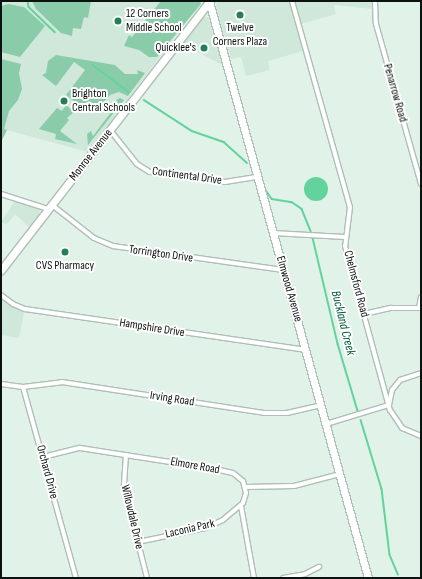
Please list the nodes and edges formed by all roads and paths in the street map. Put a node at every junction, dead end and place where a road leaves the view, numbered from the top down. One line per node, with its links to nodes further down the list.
1 (209, 1): 4 (main road, Monroe Avenue); 5 (main road, Elmwood Avenue)
2 (292, 1): 10 (street, Chelmsford Road)
3 (375, 1): 6 (street, Penarrow Road)
4 (110, 130): 5 (street, Continental Drive); 8 (main road, Monroe Avenue)
5 (258, 177): 9 (main road, Elmwood Avenue)
6 (421, 184)
7 (1, 194): 8 (street)
8 (50, 207): 11 (main road, Monroe Avenue); 12 (street, Torrington Drive)
9 (273, 233): 10 (street); 12 (main road, Elmwood Avenue)
10 (345, 237): 16 (street, Chelmsford Road)
11 (1, 270)
12 (284, 270): 17 (main road, Elmwood Avenue)
13 (1, 295): 17 (street, Hampshire Drive)
14 (421, 297): 15 (street)
15 (420, 308): 16 (street)
16 (364, 314): 22 (street, Chelmsford Road)
17 (306, 350): 21 (main road, Elmwood Avenue)
18 (421, 373): 22 (street)
19 (1, 384): 20 (street)
20 (23, 387): 21 (street, Irving Road); 26 (street, Orchard Drive)
21 (321, 404): 23 (main road, Elmwood Avenue)
22 (389, 405): 23 (street); 24 (street, Chelmsford Road)
23 (326, 424): 27 (main road, Elmwood Avenue)
24 (421, 436)
25 (126, 455): 26 (street, Elmore Road); 28 (street, Elmore Road); 30 (street, Willowdale Drive)
26 (43, 457): 32 (street, Orchard Drive)
27 (340, 474): 28 (street); 36 (main road, Elmwood Avenue)
28 (245, 487): 29 (street)
29 (241, 506): 30 (street, Laconia Park); 34 (street)
30 (138, 542): 33 (street, Willowdale Drive)
31 (319, 567): 35 (street)
32 (76, 578)
33 (147, 578)
34 (254, 578)
35 (283, 578)
36 (368, 578)

